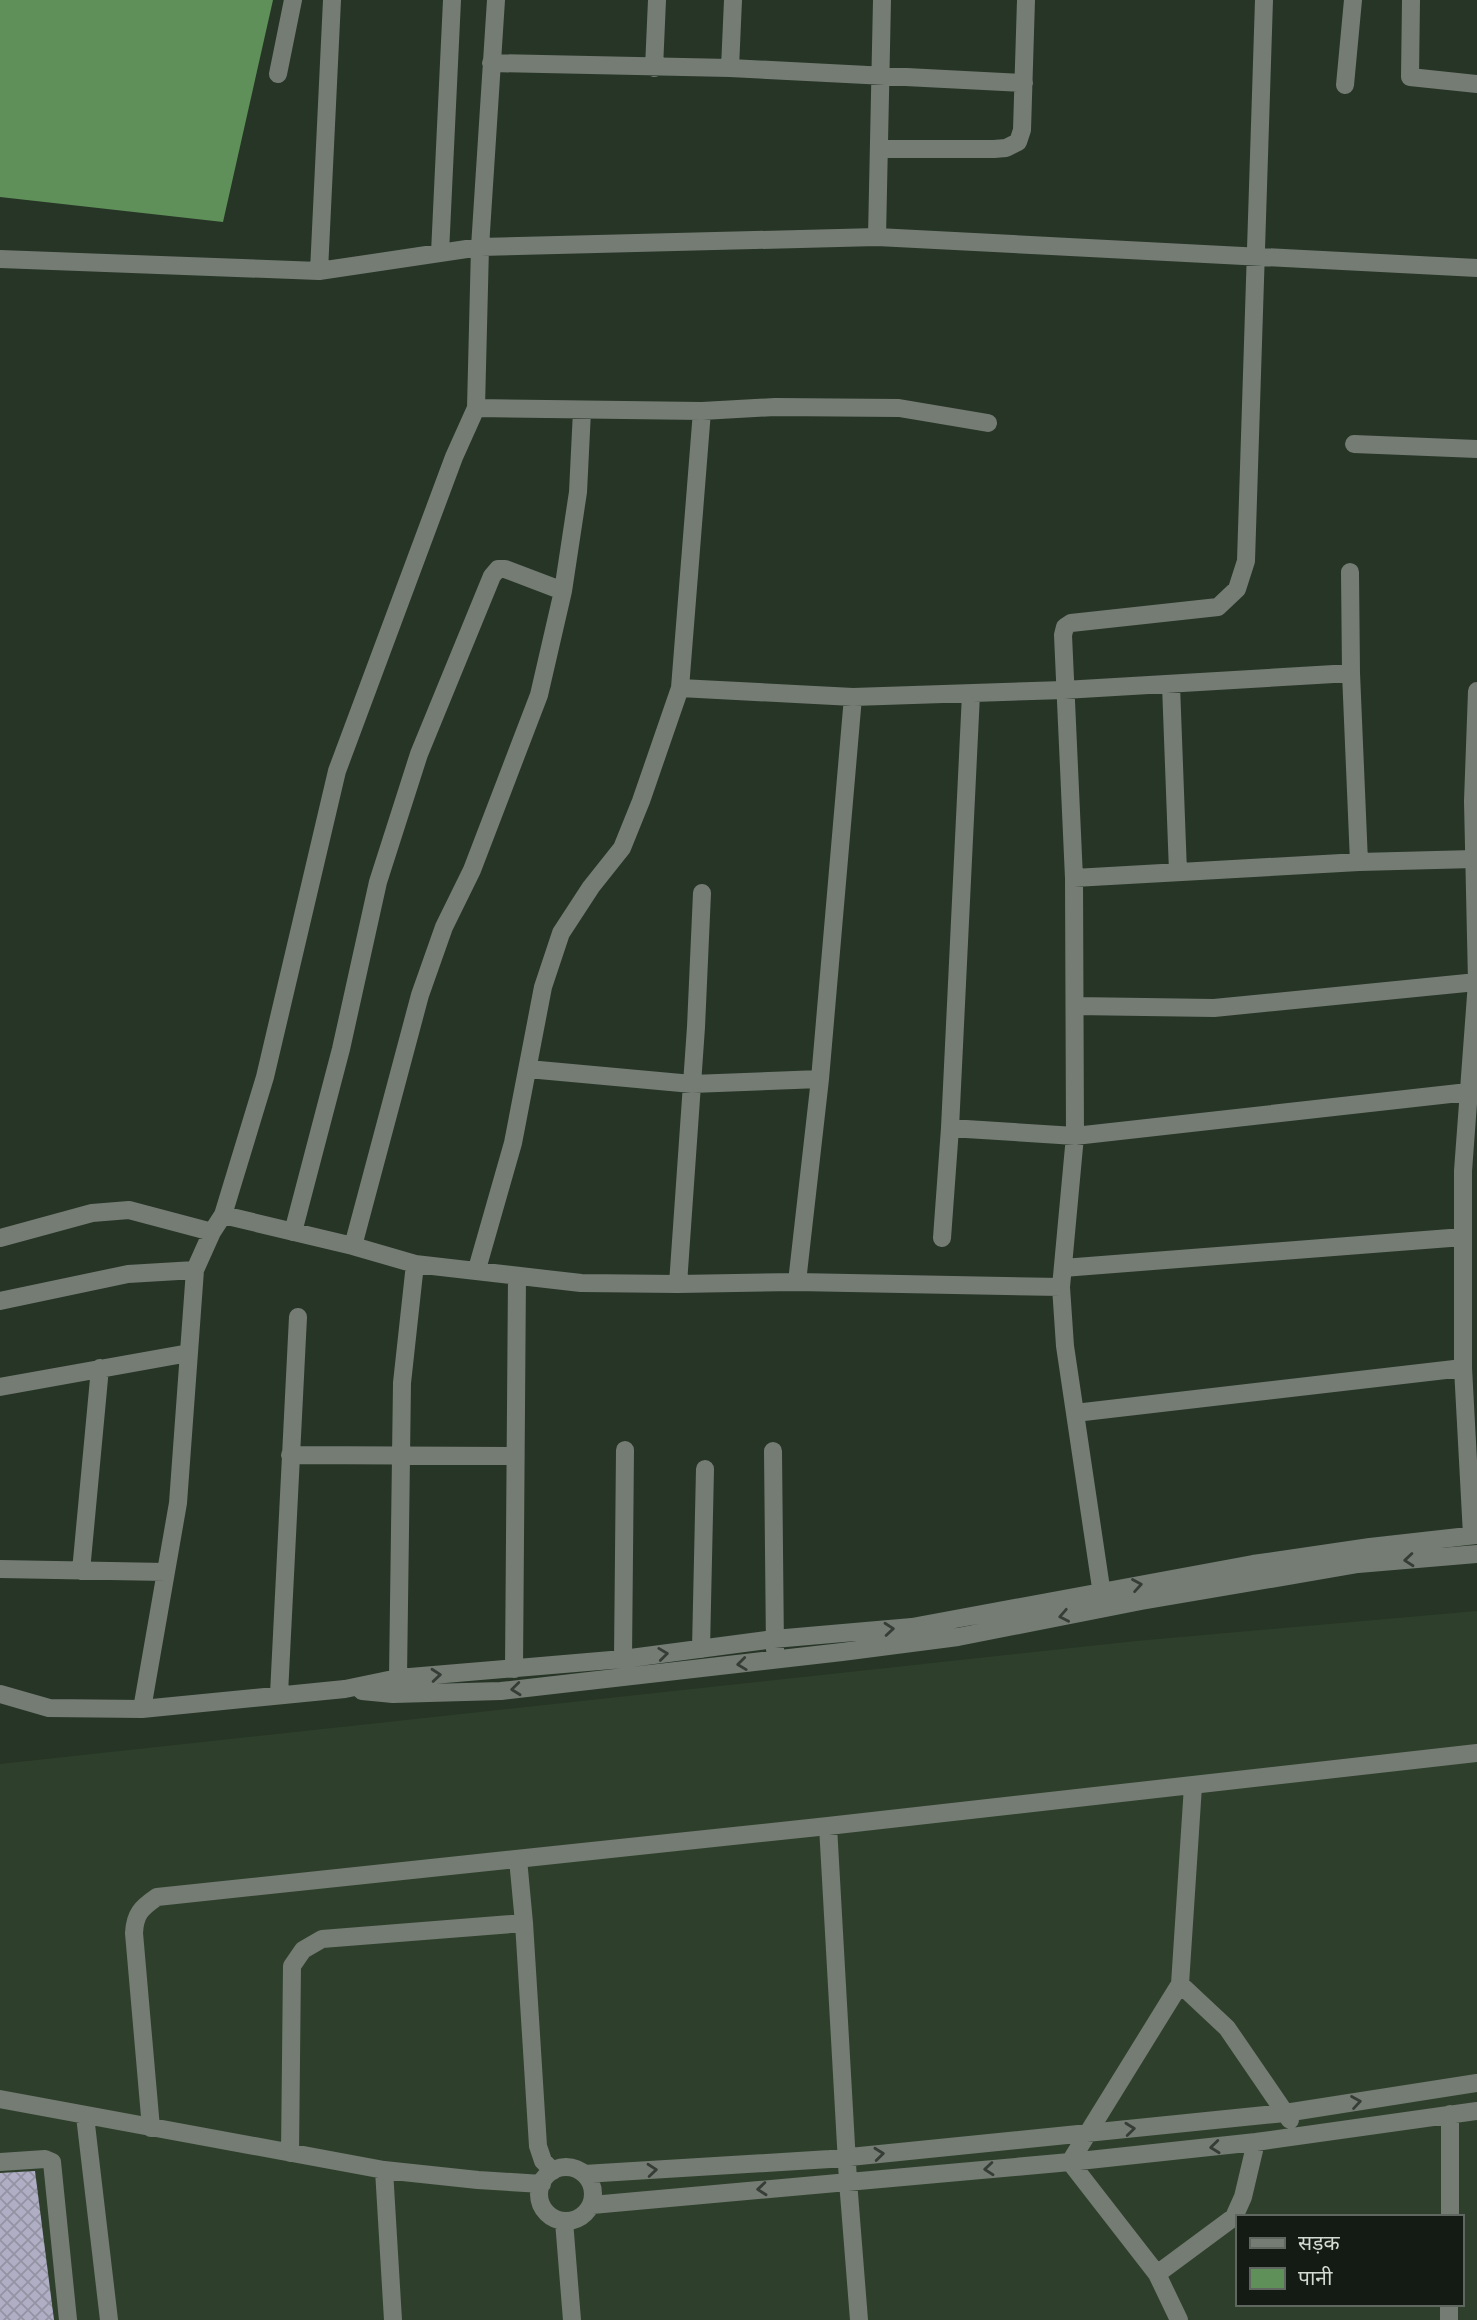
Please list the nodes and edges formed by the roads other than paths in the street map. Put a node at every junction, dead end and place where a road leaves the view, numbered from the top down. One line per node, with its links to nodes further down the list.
1 (293, 0): 15 (street)
2 (332, 0): 27 (street)
3 (452, 0): 23 (street)
4 (496, 0): 12 (street)
5 (657, 0): 13 (street)
6 (733, 0): 14 (street)
7 (882, 0): 16 (street)
8 (1027, 0): 17 (street)
9 (1264, 0): 24 (street)
10 (1353, 0): 19 (street)
11 (1411, 0): 18 (street)
12 (491, 63): 13 (street); 22 (street)
13 (654, 68): 14 (street)
14 (730, 68): 16 (street)
15 (278, 74)
16 (880, 74): 17 (street); 20 (street)
17 (1024, 83): 20 (street)
18 (1477, 84)
19 (1345, 85)
20 (878, 149): 21 (street)
21 (877, 237): 22 (street); 24 (street)
22 (480, 247): 23 (street); 28 (street)
23 (440, 253): 27 (street)
24 (1254, 256): 26 (street); 39 (street)
25 (0, 259): 27 (street)
26 (1477, 268)
27 (319, 271)
28 (476, 408): 29 (street); 56 (street)
29 (582, 411): 30 (street); 35 (street)
30 (702, 411): 31 (street); 38 (street)
31 (988, 423)
32 (1354, 444): 33 (street)
33 (1477, 449)
34 (1350, 572): 36 (street)
35 (563, 591): 58 (street); 62 (street)
36 (1351, 673): 37 (street); 44 (street)
37 (1171, 685): 39 (street); 45 (street)
38 (680, 688): 42 (street); 50 (street)
39 (1065, 690): 41 (street); 46 (street)
40 (1477, 691): 43 (street)
41 (971, 694): 42 (street); 54 (street)
42 (853, 697): 51 (street)
43 (1474, 859): 44 (street); 48 (street)
44 (1359, 862): 45 (street)
45 (1178, 872): 46 (street)
46 (1074, 878): 49 (street)
47 (702, 892): 52 (street)
48 (1477, 982): 49 (street); 53 (street)
49 (1075, 1006): 55 (street)
50 (528, 1069): 52 (street); 65 (street)
51 (820, 1079): 52 (street); 68 (street)
52 (692, 1084): 69 (street)
53 (1468, 1092): 55 (street); 59 (street)
54 (950, 1128): 55 (street); 61 (street)
55 (1075, 1136): 64 (street)
56 (223, 1215): 57 (street); 58 (street)
57 (212, 1232): 60 (street); 66 (street)
58 (293, 1232): 62 (street)
59 (1462, 1237): 64 (street); 75 (street)
60 (0, 1238)
61 (942, 1238)
62 (353, 1246): 63 (street)
63 (415, 1264): 65 (street); 81 (street)
64 (1063, 1268): 70 (street)
65 (477, 1269): 67 (street)
66 (195, 1270): 71 (street); 73 (street)
67 (517, 1276): 69 (street); 82 (street)
68 (797, 1282): 69 (street); 70 (street)
69 (678, 1284)
70 (1061, 1287): 77 (street)
71 (0, 1301)
72 (298, 1317): 80 (street)
73 (189, 1353): 74 (street); 88 (street)
74 (100, 1368): 76 (street); 87 (street)
75 (1463, 1368): 77 (street); 84 (street)
76 (0, 1387)
77 (1075, 1413): 89 (street)
78 (625, 1450): 92 (street)
79 (773, 1451): 90 (street)
80 (290, 1455): 81 (street); 98 (street)
81 (401, 1455): 82 (street); 95 (street)
82 (515, 1456): 94 (street)
83 (705, 1469): 91 (street)
84 (1475, 1535): 89 (street, one-way to 84)
85 (1477, 1554): 89 (street, one-way to 89)
86 (0, 1569): 87 (street)
87 (81, 1571): 88 (street)
88 (166, 1572): 99 (street)
89 (1103, 1600): 90 (street, one-way to 89); 93 (street, one-way to 93)
90 (774, 1639): 91 (street); 93 (street)
91 (701, 1649): 92 (street, one-way to 91)
92 (623, 1659): 94 (street)
93 (776, 1660): 96 (street, one-way to 96)
94 (514, 1669): 95 (street, one-way to 94)
95 (398, 1678): 96 (street)
96 (345, 1689): 98 (street)
97 (0, 1694): 99 (street)
98 (279, 1694): 99 (street)
99 (142, 1709)
100 (1477, 1753): 101 (street)
101 (1193, 1786): 102 (street); 105 (street)
102 (828, 1826): 103 (street); 117 (street)
103 (518, 1859): 104 (street); 112 (street)
104 (524, 1923): 116 (street); 122 (street)
105 (1180, 1984): 109 (street); 113 (street)
106 (1477, 2083): 109 (street, one-way to 106)
107 (0, 2099): 111 (street)
108 (1477, 2111): 110 (street)
109 (1285, 2113): 113 (street, one-way to 109); 114 (street)
110 (1450, 2114): 114 (street); 125 (street)
111 (85, 2116): 112 (street); 129 (street)
112 (151, 2128): 116 (street)
113 (1088, 2133): 117 (street, one-way to 113); 119 (street)
114 (1301, 2136): 115 (street)
115 (1256, 2142): 119 (street, one-way to 119); 127 (street)
116 (290, 2153): 120 (street)
117 (847, 2157): 121 (street, one-way to 117); 123 (street)
118 (0, 2162): 128 (street)
119 (1070, 2162): 123 (street, one-way to 123); 127 (street)
120 (384, 2170): 122 (street); 130 (street)
121 (584, 2174): 122 (street); 124 (street)
122 (547, 2177): 126 (street)
123 (848, 2181): 124 (street, one-way to 124); 132 (street)
124 (592, 2205): 126 (street)
125 (1450, 2215)
126 (564, 2221): 131 (street)
127 (1157, 2274): 133 (street)
128 (68, 2320)
129 (109, 2320)
130 (393, 2320)
131 (572, 2320)
132 (859, 2320)
133 (1179, 2320)

